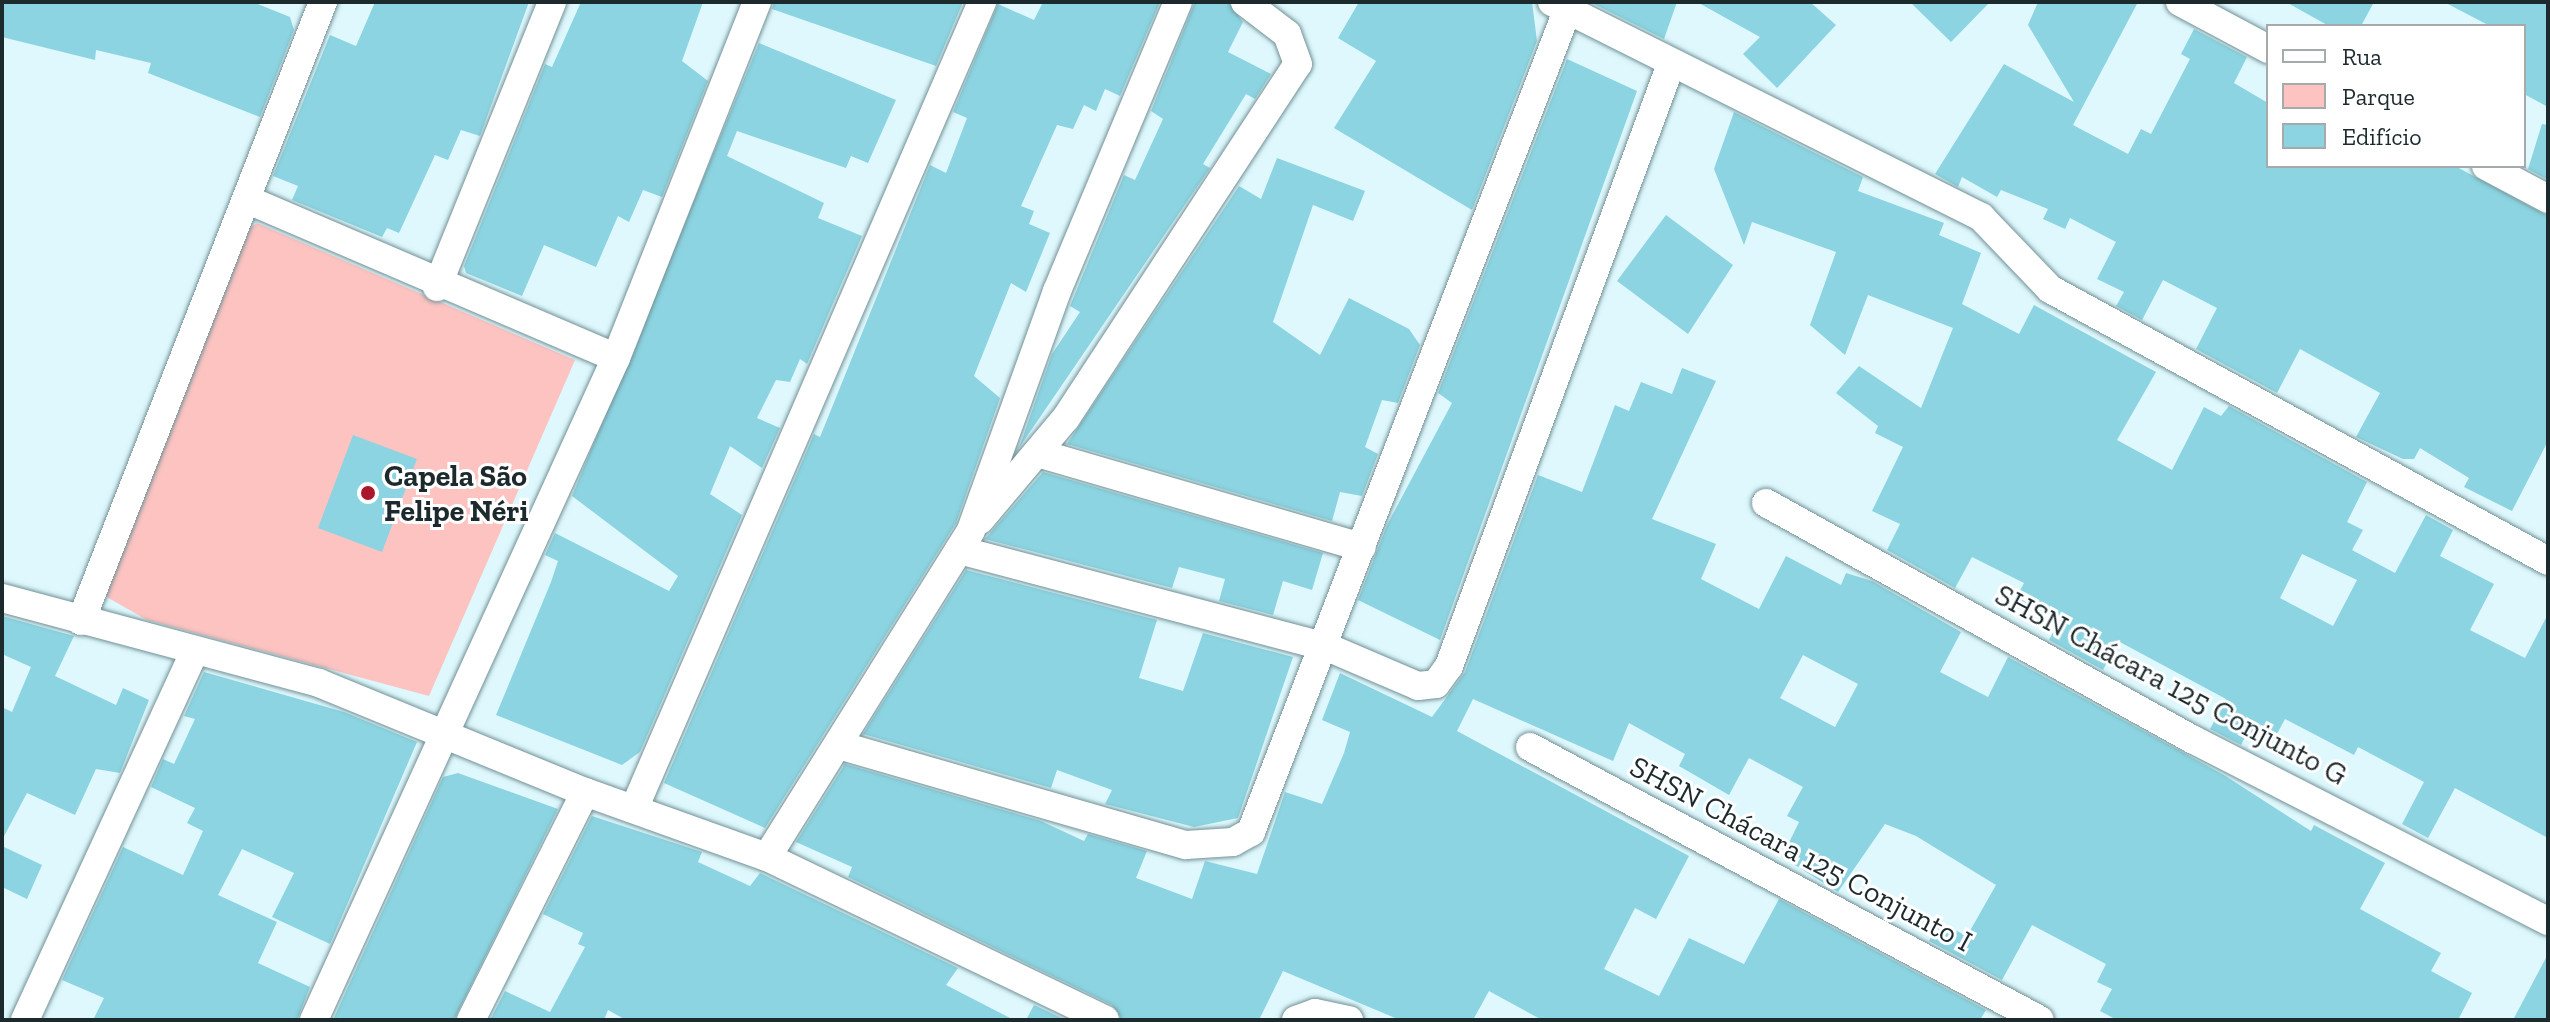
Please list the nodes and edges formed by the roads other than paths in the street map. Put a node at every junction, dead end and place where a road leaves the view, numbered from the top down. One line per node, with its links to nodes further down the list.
1 (552, 2): 14 (street)
2 (757, 2): 15 (street)
3 (982, 2): 29 (street)
4 (1178, 2): 18 (street)
5 (1245, 2): 16 (street)
6 (2180, 2): 9 (street)
7 (321, 3): 13 (street)
8 (1559, 6): 10 (street); 19 (street)
9 (2266, 48)
10 (1671, 64): 20 (street); 23 (street)
11 (2490, 168): 12 (street)
12 (2548, 199)
13 (248, 200): 14 (street); 22 (street)
14 (437, 287): 15 (street)
15 (616, 358): 25 (street)
16 (1041, 454): 18 (street); 19 (street)
17 (1766, 503): 31 (street, SHSN Chácara 125 Conjunto G)
18 (965, 540): 23 (street); 26 (street)
19 (1362, 547): 23 (street)
20 (2548, 561)
21 (2, 598): 22 (street)
22 (81, 621): 24 (street)
23 (1327, 647): 26 (street)
24 (195, 650): 25 (street); 32 (street)
25 (444, 731): 28 (street); 33 (street)
26 (842, 746): 30 (street)
27 (1530, 747): 38 (street, SHSN Chácara 125 Conjunto I)
28 (585, 792): 29 (street); 34 (street)
29 (634, 809): 30 (street)
30 (767, 857): 35 (street)
31 (2548, 921)
32 (25, 1020)
33 (314, 1020)
34 (471, 1020)
35 (1105, 1020)
36 (1296, 1020): 37 (street)
37 (1349, 1020)
38 (2040, 1020)

